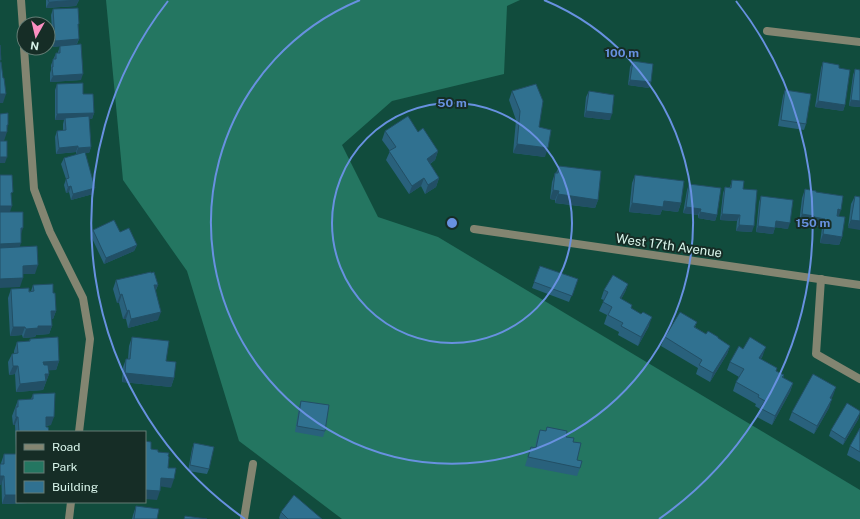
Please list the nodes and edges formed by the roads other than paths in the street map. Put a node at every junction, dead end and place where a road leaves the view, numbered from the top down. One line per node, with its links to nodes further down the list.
1 (21, 0): 2 (street)
2 (22, 16)
3 (767, 31): 4 (street)
4 (860, 42)
5 (25, 56): 10 (street)
6 (474, 229): 7 (street, West 17th Avenue)
7 (821, 279): 8 (street, West 17th Avenue); 9 (street)
8 (860, 285)
9 (860, 379)
10 (79, 431)
11 (253, 464): 14 (street)
12 (71, 503): 13 (street)
13 (69, 519)
14 (244, 519)

